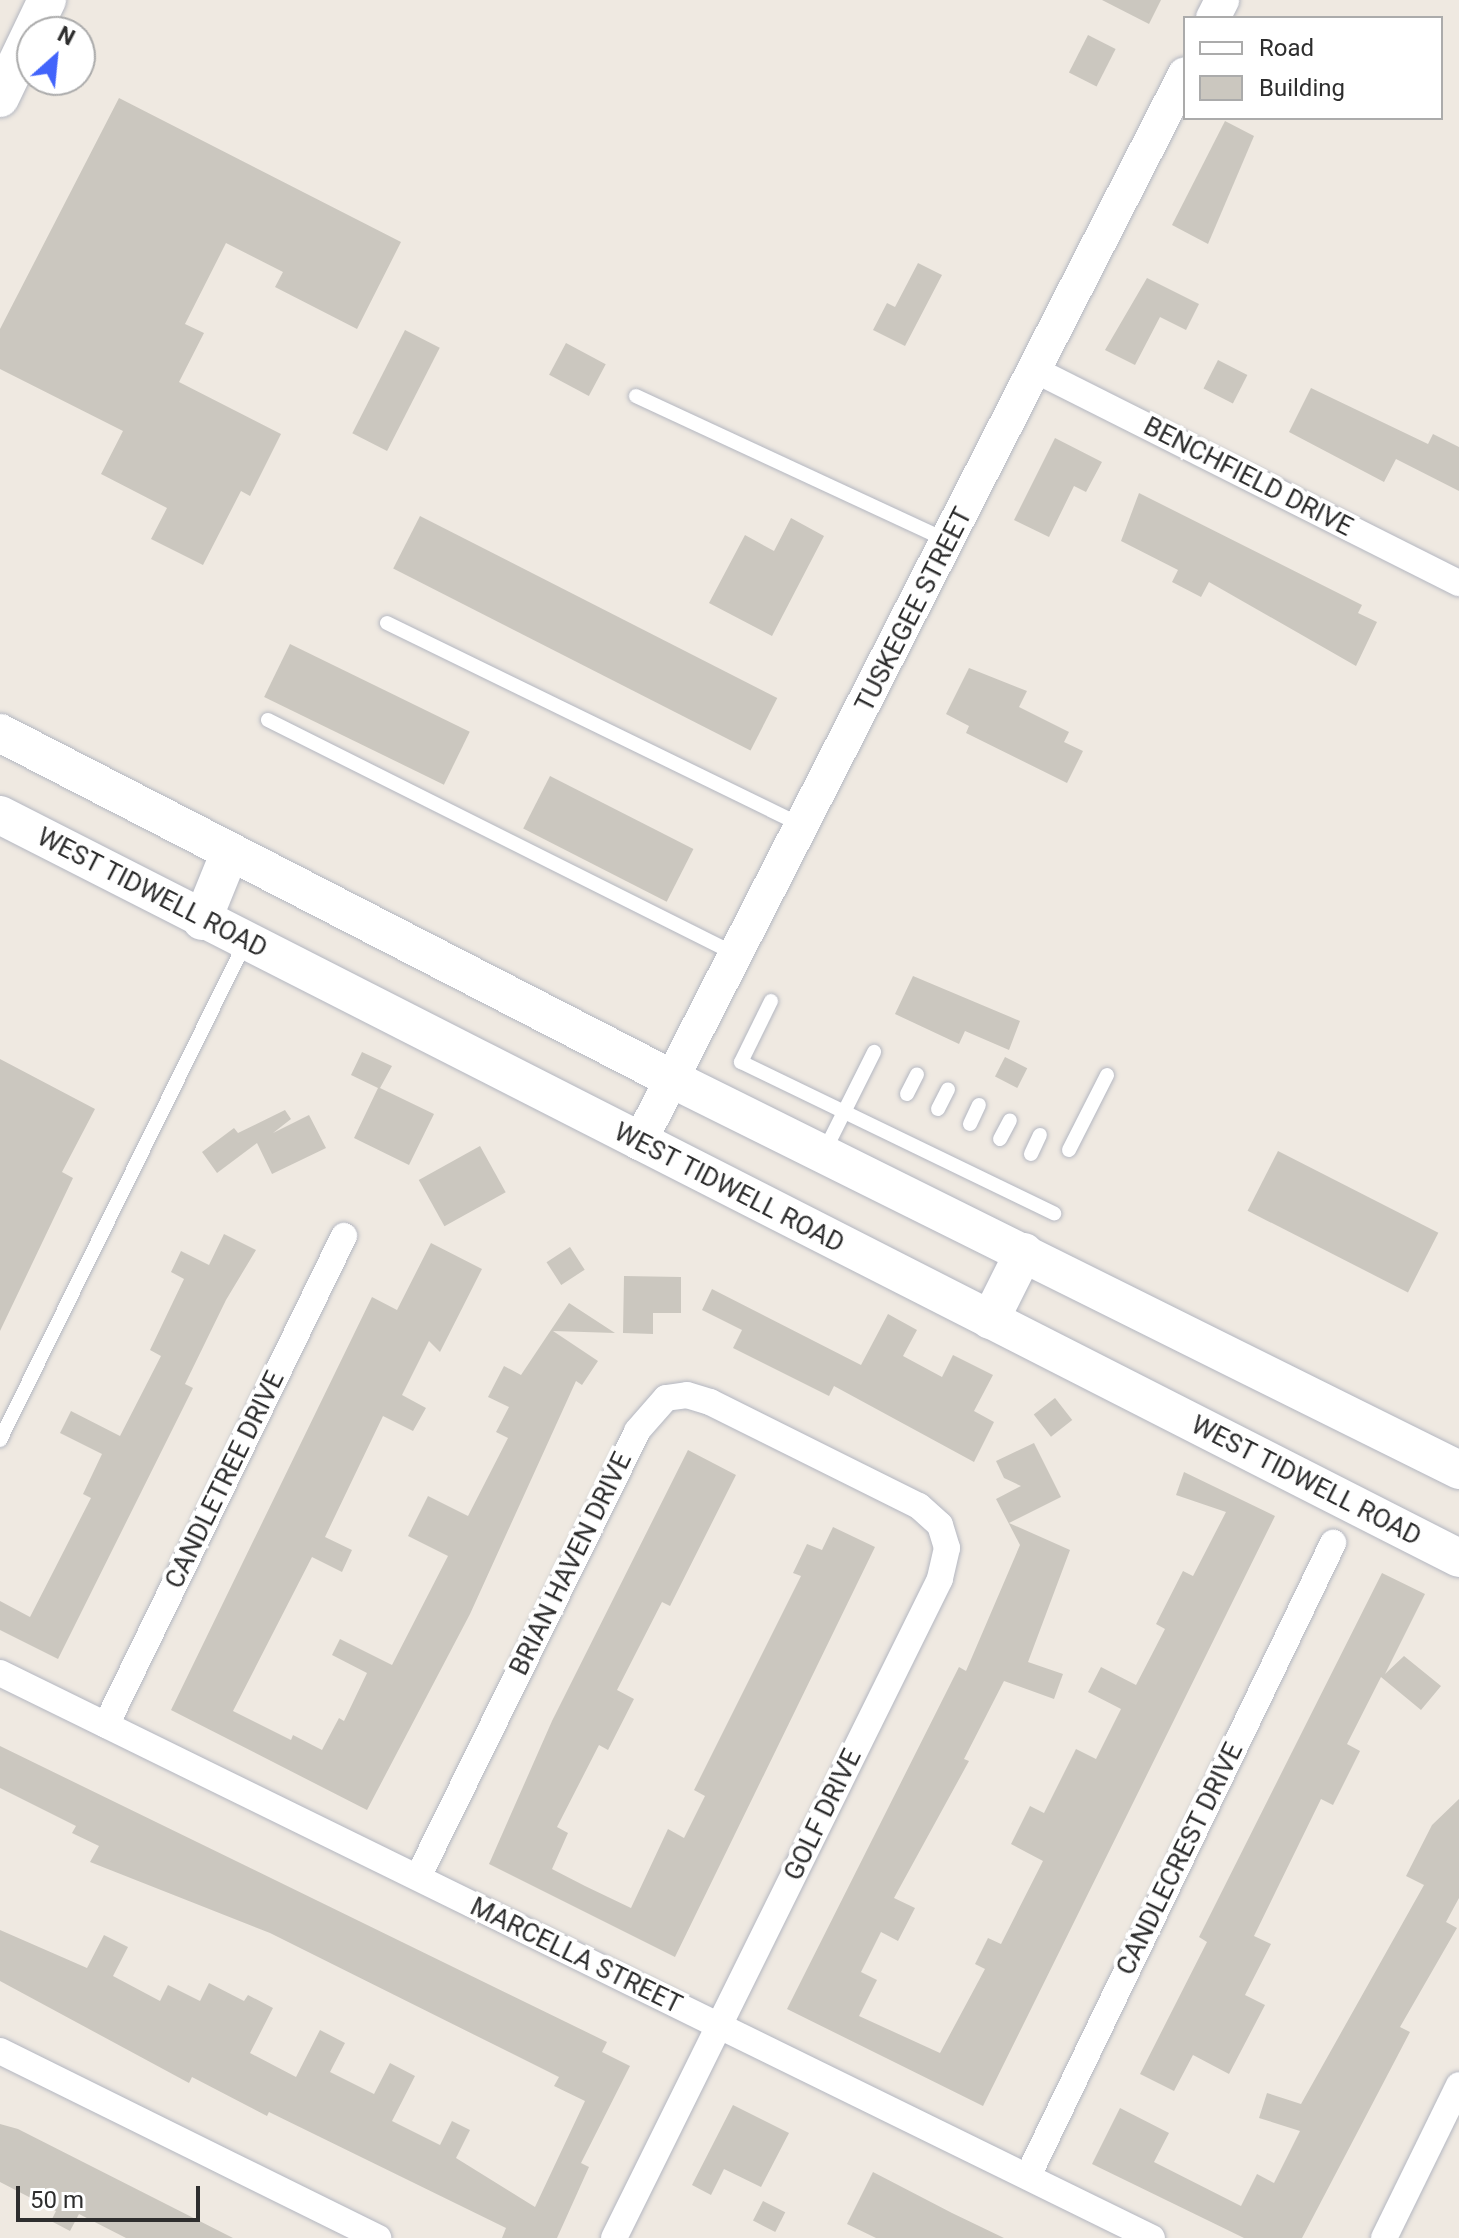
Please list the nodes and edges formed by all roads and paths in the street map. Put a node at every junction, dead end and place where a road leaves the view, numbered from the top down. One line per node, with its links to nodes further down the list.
1 (47, 0): 3 (main road)
2 (1183, 78): 4 (street, TUSKEGEE STREET)
3 (0, 98)
4 (1037, 371): 6 (street, TUSKEGEE STREET); 7 (street, BENCHFIELD DRIVE)
5 (636, 396): 6 (lane)
6 (949, 542): 12 (street, TUSKEGEE STREET)
7 (1459, 583)
8 (387, 623): 12 (lane)
9 (268, 720): 16 (lane)
10 (0, 733): 13 (main road)
11 (0, 815): 14 (main road, WEST TIDWELL ROAD)
12 (802, 826): 16 (street, TUSKEGEE STREET)
13 (230, 852): 14 (main road); 21 (main road)
14 (202, 921): 15 (main road, WEST TIDWELL ROAD)
15 (246, 941): 31 (main road, WEST TIDWELL ROAD); 41 (lane)
16 (735, 954): 21 (street, TUSKEGEE STREET)
17 (771, 1001): 26 (lane)
18 (874, 1052): 26 (lane)
19 (917, 1074): 23 (lane)
20 (1107, 1075): 32 (lane)
21 (672, 1079): 31 (street, TUSKEGEE STREET); 33 (main road)
22 (948, 1089): 25 (lane)
23 (907, 1094)
24 (979, 1105): 28 (lane)
25 (938, 1109)
26 (843, 1114): 33 (lane); 36 (lane)
27 (1010, 1120): 30 (lane)
28 (970, 1124)
29 (1040, 1135): 34 (lane)
30 (1000, 1139)
31 (639, 1143): 40 (main road, WEST TIDWELL ROAD)
32 (1069, 1150)
33 (823, 1153): 39 (main road)
34 (1031, 1154)
35 (1019, 1176): 36 (lane)
36 (1012, 1191): 37 (lane)
37 (1054, 1213)
38 (344, 1236): 47 (street, CANDLETREE DRIVE)
39 (1024, 1252): 40 (main road); 43 (main road)
40 (990, 1320): 45 (main road, WEST TIDWELL ROAD)
41 (0, 1440)
42 (809, 1451): 48 (street, BRIAN HAVEN DRIVE); 49 (street, GOLF DRIVE)
43 (1459, 1470)
44 (1333, 1543): 52 (street, CANDLECREST DRIVE)
45 (1459, 1558)
46 (0, 1673): 47 (street, MARCELLA STREET)
47 (106, 1725): 48 (street, MARCELLA STREET)
48 (418, 1877): 49 (street, MARCELLA STREET)
49 (718, 2026): 52 (street, MARCELLA STREET); 54 (street, GOLF DRIVE)
50 (0, 2051): 53 (street)
51 (1459, 2085): 56 (street)
52 (1028, 2176): 55 (street, MARCELLA STREET)
53 (378, 2238)
54 (614, 2238)
55 (1152, 2238)
56 (1384, 2238)

